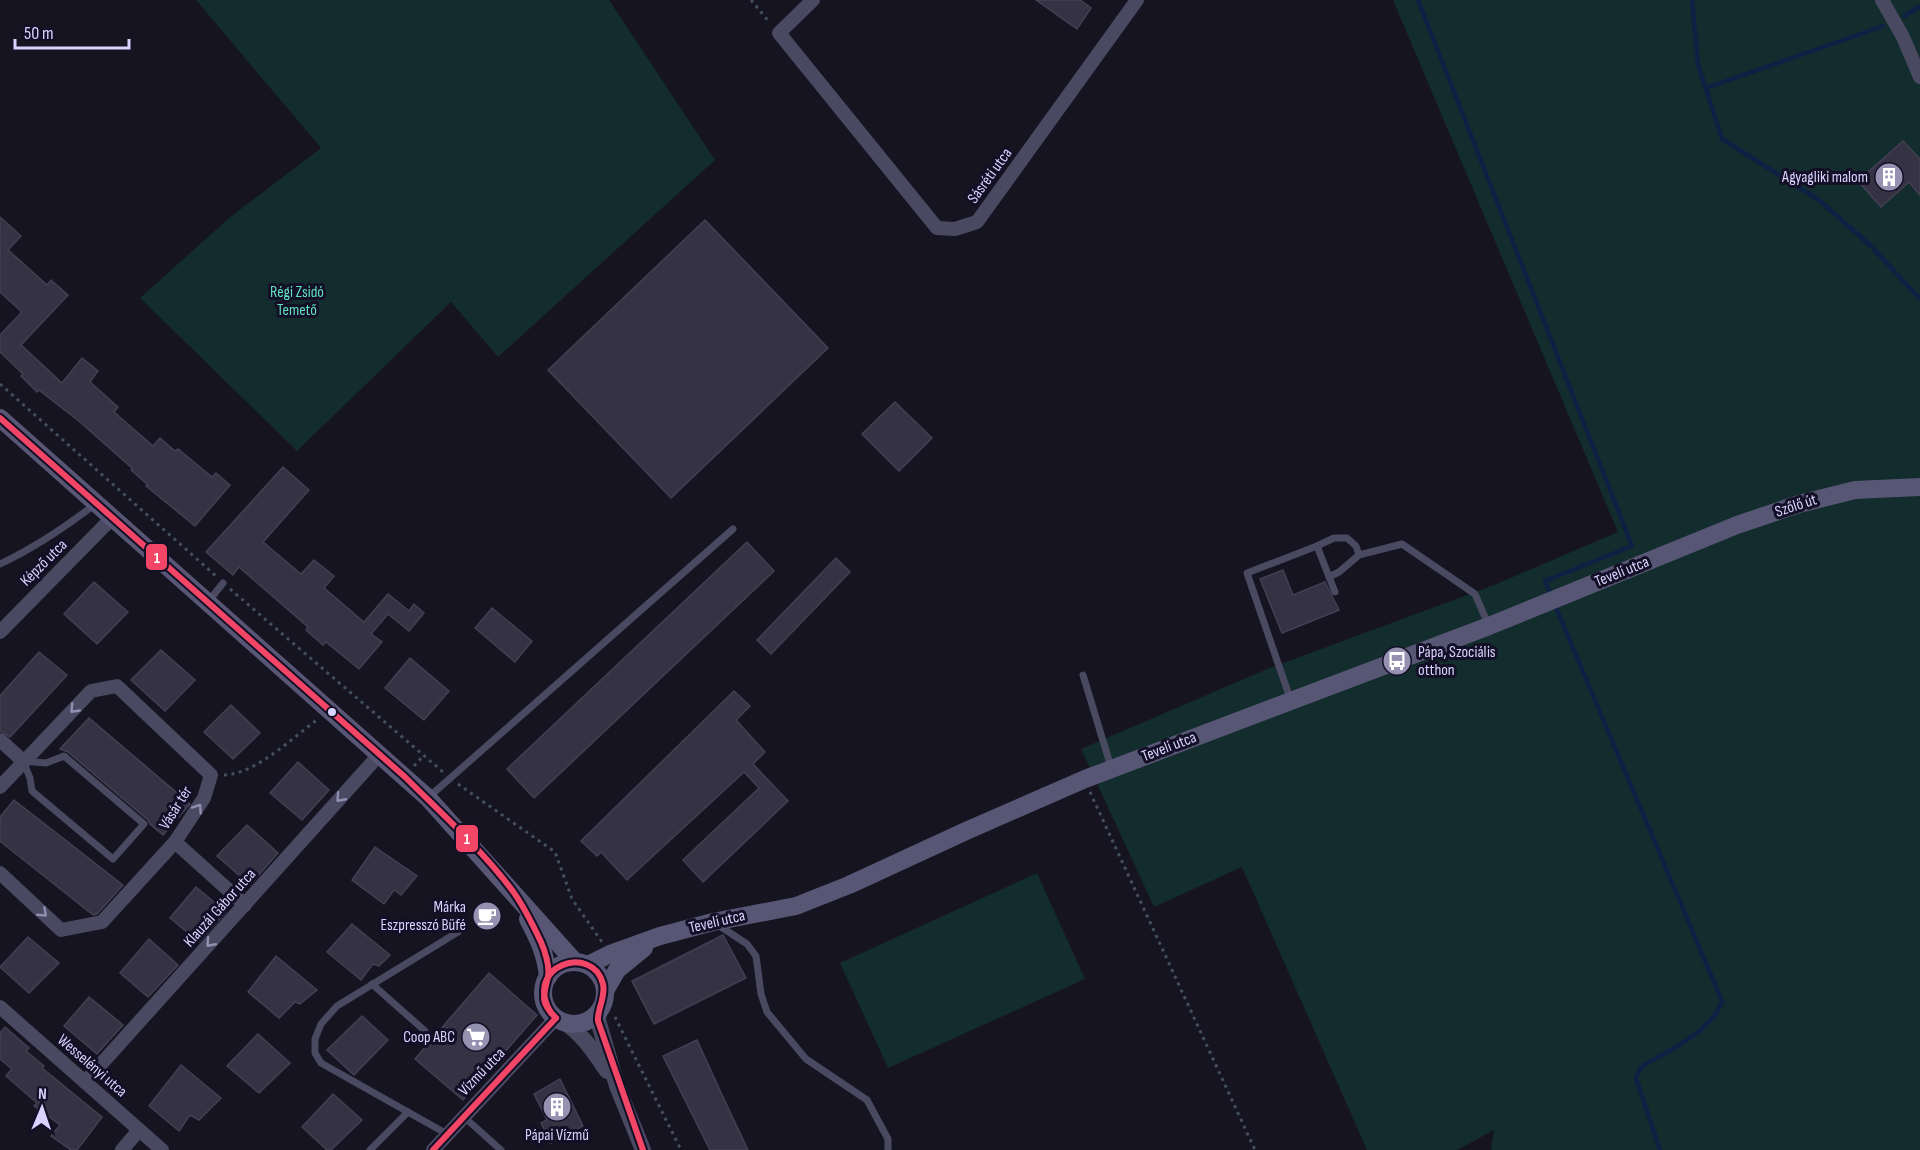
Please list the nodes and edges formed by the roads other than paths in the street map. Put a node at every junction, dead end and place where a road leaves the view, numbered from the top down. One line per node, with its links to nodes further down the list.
1 (813, 0): 2 (street, Sásréti utca)
2 (1137, 0)
3 (1882, 0): 4 (street)
4 (1920, 76)
5 (0, 418): 7 (main road)
6 (1920, 487): 11 (main road, Szőlő út)
7 (96, 503): 8 (main road); 13 (lane)
8 (112, 518): 17 (main road); 19 (street, Képző utca)
9 (733, 529): 27 (lane)
10 (1317, 546): 12 (lane); 14 (lane); 21 (lane)
11 (1677, 550): 18 (main road, Teveli utca)
12 (1359, 555): 14 (lane); 18 (lane)
13 (0, 564)
14 (1329, 577): 16 (lane)
15 (223, 583): 17 (lane)
16 (1335, 592)
17 (208, 602): 23 (main road)
18 (1489, 626): 21 (main road, Teveli utca)
19 (0, 632)
20 (1083, 675): 25 (lane)
21 (1291, 701): 25 (main road, Teveli utca)
22 (0, 740): 24 (street)
23 (379, 755): 27 (main road); 31 (street, Klauzál Gábor utca, one-way to 31)
24 (23, 761): 24 (lane); 26 (street, Vásár tér); 28 (street, Vásár tér, one-way to 24)
25 (1112, 769): 32 (main road, Teveli utca)
26 (0, 787)
27 (428, 798): 30 (main road)
28 (175, 842): 29 (street, Vásár tér, one-way to 28); 31 (street)
29 (0, 873)
30 (513, 891): 35 (main road); 36 (main road)
31 (245, 905): 43 (street, Klauzál Gábor utca, one-way to 43)
32 (713, 922): 34 (main road, Teveli utca); 55 (lane)
33 (458, 932): 37 (lane)
34 (660, 936): 35 (main road, Teveli utca); 38 (main road, Teveli utca)
35 (581, 963): 36 (main road); 38 (main road)
36 (548, 976): 41 (main road)
37 (372, 984): 42 (lane); 45 (lane)
38 (605, 992): 40 (main road)
39 (0, 1007): 43 (street, Wesselényi utca)
40 (599, 1011): 41 (main road); 44 (street)
41 (559, 1020): 44 (street); 46 (street, Vízmű utca)
42 (425, 1031)
43 (85, 1082): 47 (street, Wesselényi utca)
44 (618, 1086): 54 (street)
45 (408, 1112): 48 (lane); 51 (lane)
46 (463, 1116): 48 (street, Vízmű utca); 53 (lane)
47 (140, 1130): 49 (street); 50 (street, Wesselényi utca)
48 (447, 1134): 52 (street, Vízmű utca)
49 (122, 1150)
50 (162, 1150)
51 (370, 1150)
52 (433, 1150)
53 (501, 1150)
54 (643, 1150)
55 (888, 1150)

